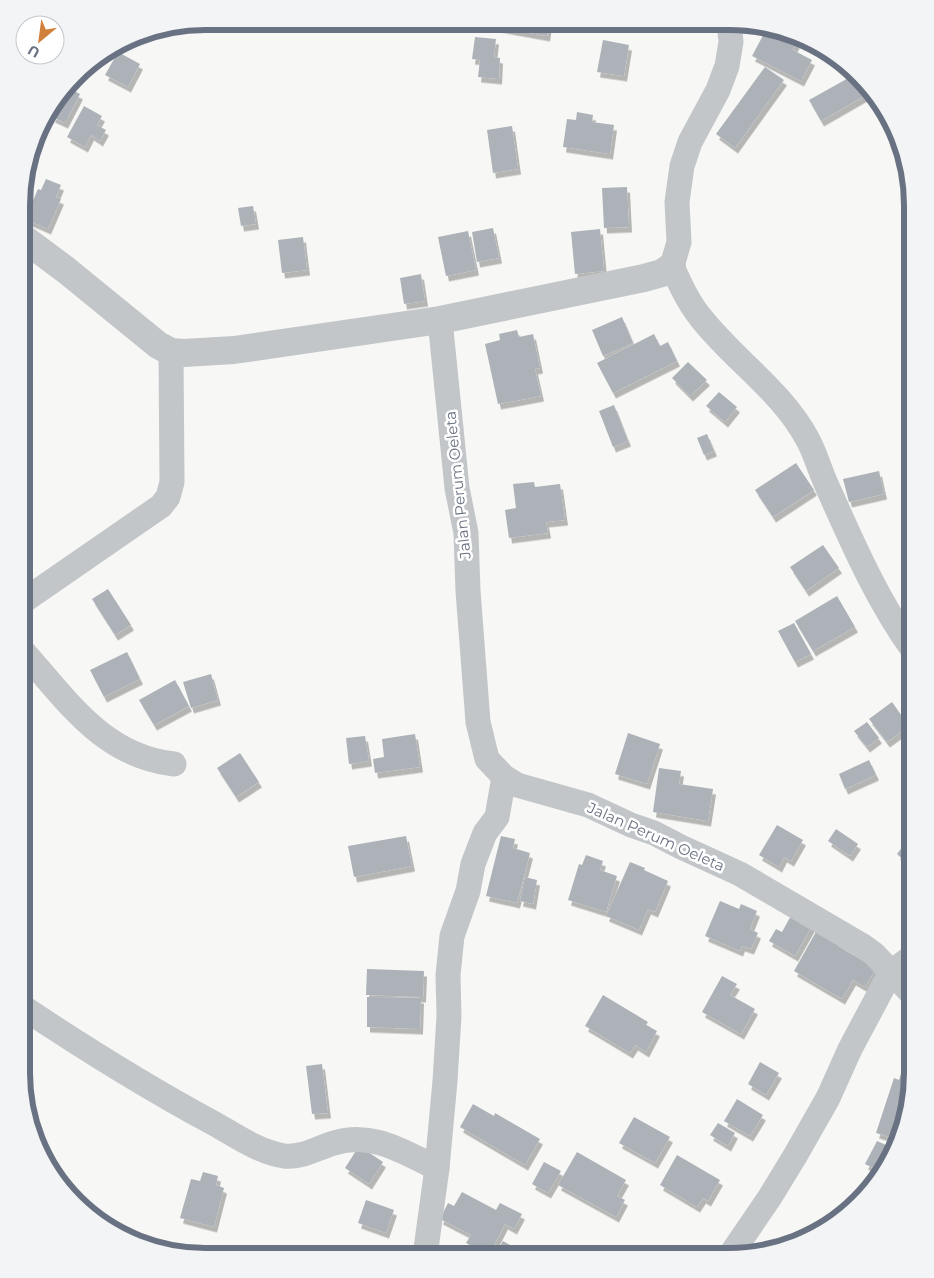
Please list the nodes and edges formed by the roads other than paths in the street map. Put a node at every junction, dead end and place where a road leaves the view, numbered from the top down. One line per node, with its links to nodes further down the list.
1 (730, 30): 3 (street)
2 (30, 243): 5 (street)
3 (672, 266): 4 (street); 7 (street)
4 (440, 320): 5 (street); 10 (street, Jalan Perum Oeleta)
5 (171, 352): 6 (street)
6 (30, 596)
7 (904, 638)
8 (30, 659): 9 (street)
9 (174, 764)
10 (504, 777): 12 (street, Jalan Perum Oeleta); 15 (street)
11 (904, 963): 12 (street)
12 (891, 972): 13 (street, Jalan Perum Oeleta); 17 (street)
13 (904, 986)
14 (30, 1012): 15 (street)
15 (437, 1168): 16 (street)
16 (426, 1248)
17 (735, 1248)

